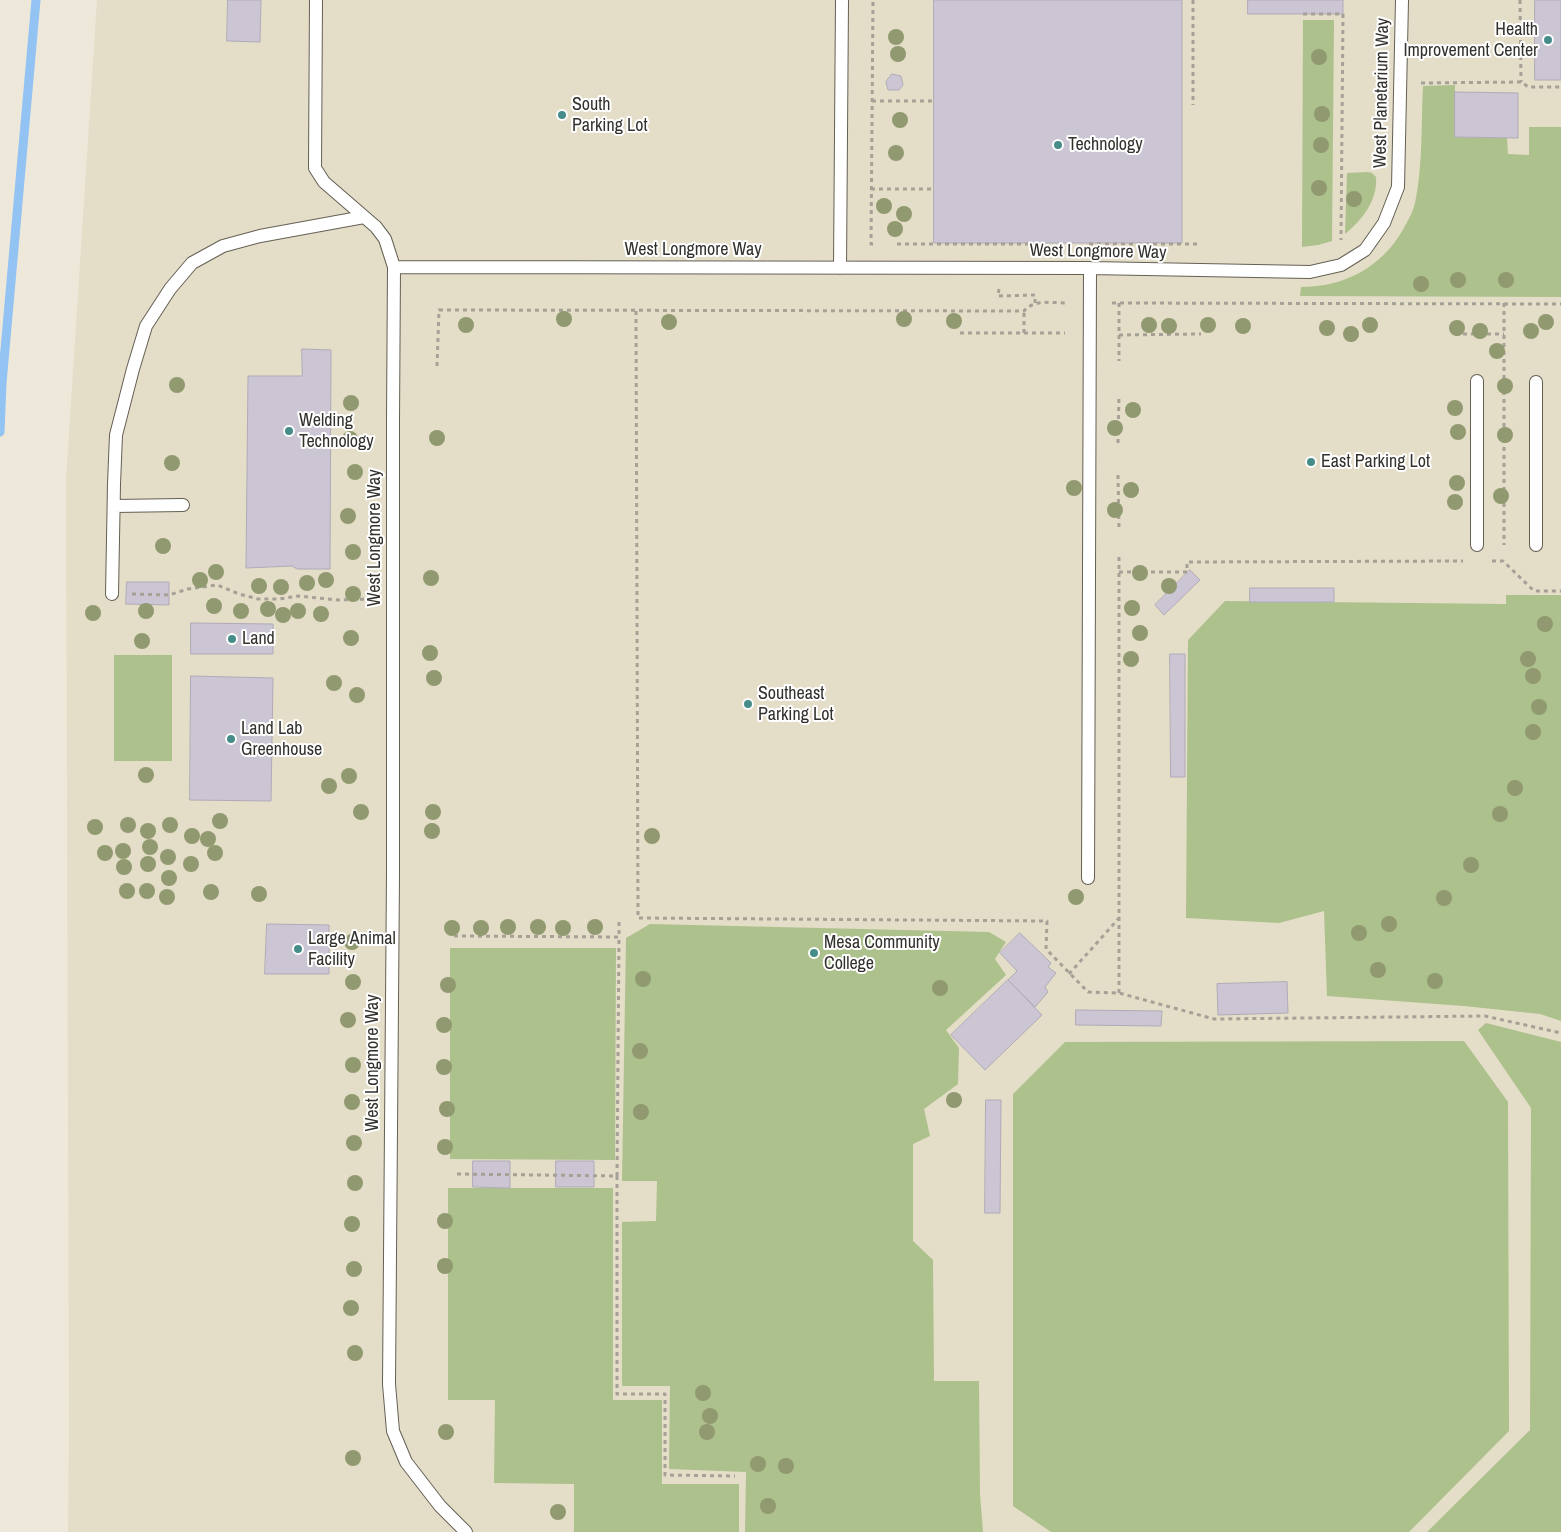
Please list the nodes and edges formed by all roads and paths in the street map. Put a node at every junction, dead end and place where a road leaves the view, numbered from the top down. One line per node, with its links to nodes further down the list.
1 (316, 0): 17 (lane)
2 (842, 0): 25 (lane)
3 (873, 0): 11 (path)
4 (1193, 0): 13 (path)
5 (1402, 0): 9 (lane, West Planetarium Way)
6 (1520, 0): 8 (path)
7 (1302, 14): 23 (path)
8 (1521, 82): 9 (path); 10 (path)
9 (1400, 83): 14 (lane, West Planetarium Way)
10 (1561, 87)
11 (872, 101): 12 (path); 15 (path)
12 (934, 101)
13 (1193, 105)
14 (1398, 187): 23 (lane, West Longmore Way)
15 (871, 189): 16 (path); 18 (path)
16 (934, 189)
17 (364, 217): 24 (lane); 49 (lane)
18 (880, 244)
19 (889, 244): 20 (path)
20 (1036, 244)
21 (1085, 244): 22 (path)
22 (1201, 244)
23 (1341, 265): 26 (lane, West Longmore Way)
24 (394, 267): 25 (lane, West Longmore Way); 72 (lane, West Longmore Way)
25 (840, 268): 26 (lane, West Longmore Way)
26 (1090, 268): 61 (lane)
27 (1008, 288): 28 (path)
28 (1035, 303): 29 (path); 33 (path)
29 (1068, 303)
30 (1504, 303): 31 (path); 39 (path); 40 (path)
31 (1561, 304)
32 (636, 311): 33 (path); 42 (path); 66 (path)
33 (1024, 311): 35 (path)
34 (960, 333): 35 (path)
35 (1024, 333): 36 (path)
36 (1065, 333)
37 (1200, 334): 40 (path)
38 (1456, 334): 39 (path)
39 (1504, 334): 52 (path)
40 (1119, 335): 41 (path)
41 (1119, 362)
42 (437, 366)
43 (1477, 381): 51 (lane)
44 (1536, 382): 53 (lane)
45 (1119, 395): 46 (path)
46 (1118, 443)
47 (1118, 475): 50 (path)
48 (183, 505): 49 (lane)
49 (114, 506): 59 (lane)
50 (1119, 527)
51 (1477, 545)
52 (1504, 545)
53 (1536, 545)
54 (1119, 557): 57 (path)
55 (1464, 561): 57 (path)
56 (1484, 561): 58 (path)
57 (1119, 572): 62 (path)
58 (1561, 591)
59 (112, 594): 60 (path)
60 (360, 599)
61 (1088, 878)
62 (1120, 917): 66 (path); 67 (path)
63 (619, 918): 65 (path)
64 (454, 936): 65 (path)
65 (619, 937): 70 (path)
66 (1069, 974): 67 (path)
67 (1119, 993): 68 (path)
68 (1561, 1033)
69 (457, 1174): 70 (path)
70 (617, 1176): 71 (path)
71 (735, 1476)
72 (466, 1532)

